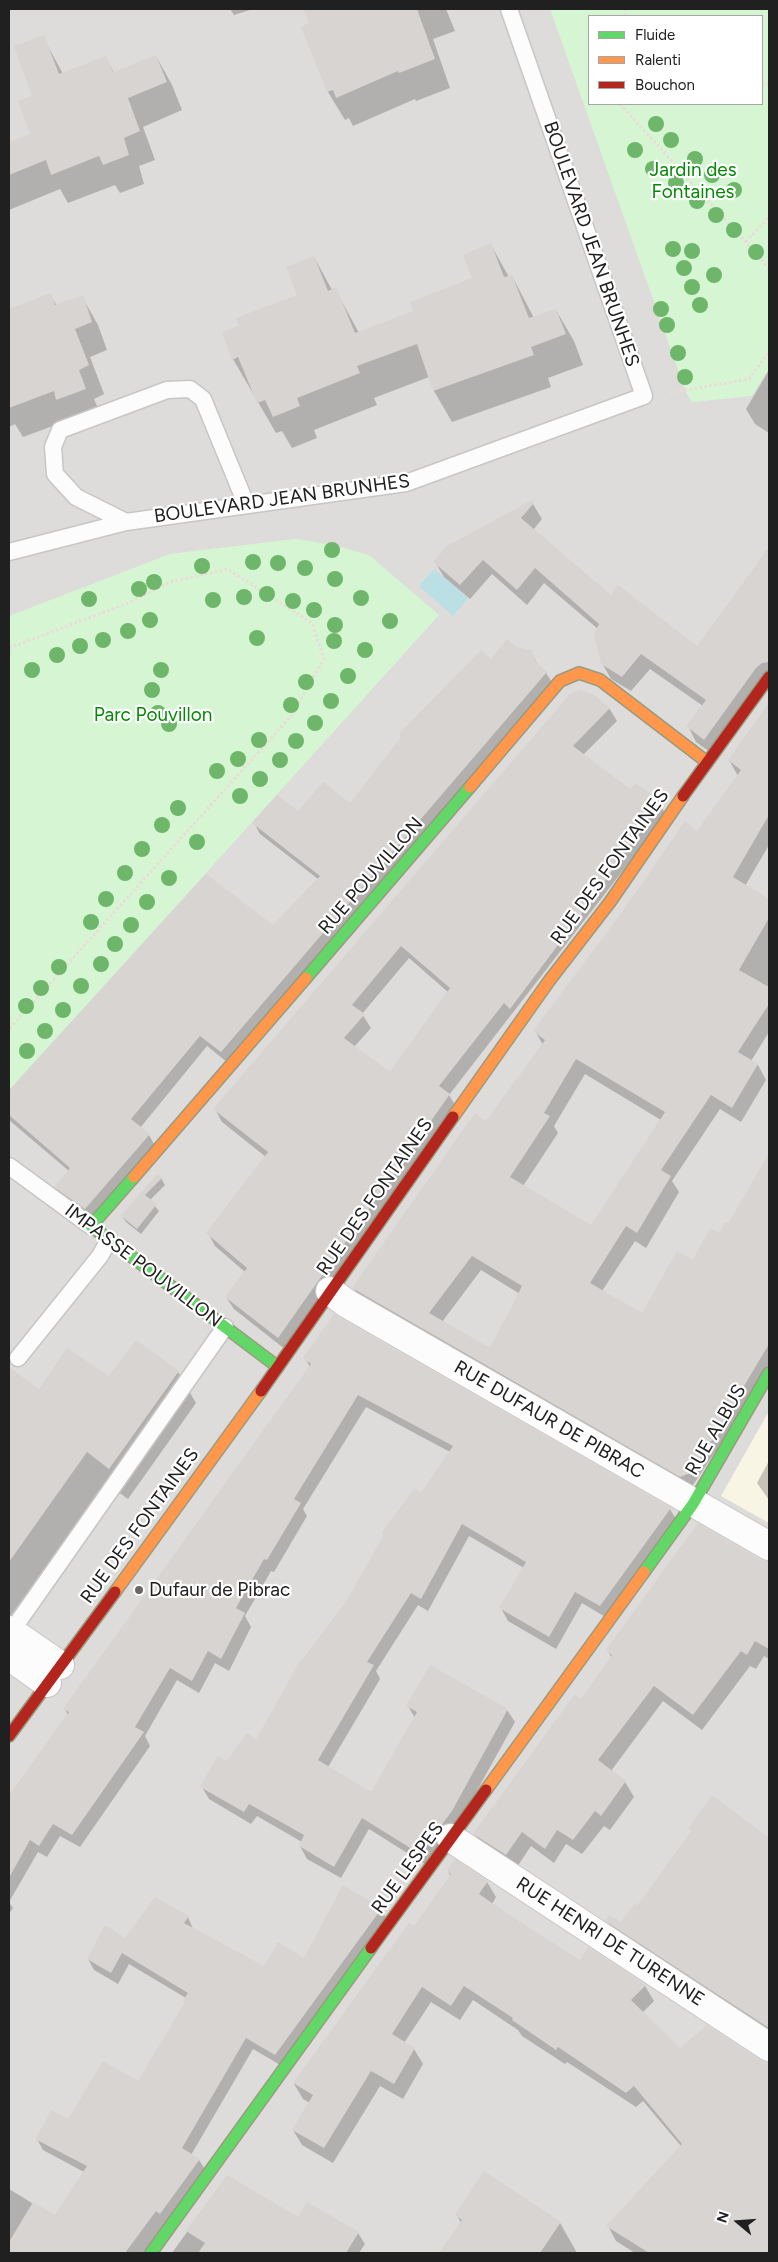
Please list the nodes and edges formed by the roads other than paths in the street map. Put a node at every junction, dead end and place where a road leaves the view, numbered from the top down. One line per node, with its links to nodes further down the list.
1 (509, 9): 2 (lane, BOULEVARD JEAN BRUNHES)
2 (246, 504): 3 (lane, BOULEVARD JEAN BRUNHES); 3 (lane)
3 (126, 522): 4 (lane, BOULEVARD JEAN BRUNHES)
4 (9, 552)
5 (769, 677): 6 (street, RUE DES FONTAINES)
6 (707, 762): 8 (street, RUE POUVILLON); 10 (street, RUE DES FONTAINES)
7 (9, 1166): 8 (lane, IMPASSE POUVILLON)
8 (91, 1226): 9 (street, IMPASSE POUVILLON)
9 (109, 1240): 11 (street, IMPASSE POUVILLON); 12 (lane)
10 (330, 1291): 13 (street, RUE DES FONTAINES); 15 (street, RUE DUFAUR DE PIBRAC)
11 (225, 1328): 13 (street, IMPASSE POUVILLON); 17 (lane)
12 (18, 1358)
13 (278, 1367): 18 (street, RUE DES FONTAINES)
14 (769, 1373): 15 (street, RUE ALBUS)
15 (693, 1504): 16 (street, RUE DUFAUR DE PIBRAC); 20 (street, RUE LESPES)
16 (769, 1546)
17 (10, 1640): 18 (street)
18 (53, 1674): 19 (street, RUE DES FONTAINES)
19 (9, 1736)
20 (451, 1838): 21 (street, RUE HENRI DE TURENNE); 22 (street, RUE LESPES)
21 (769, 2047)
22 (151, 2253)

